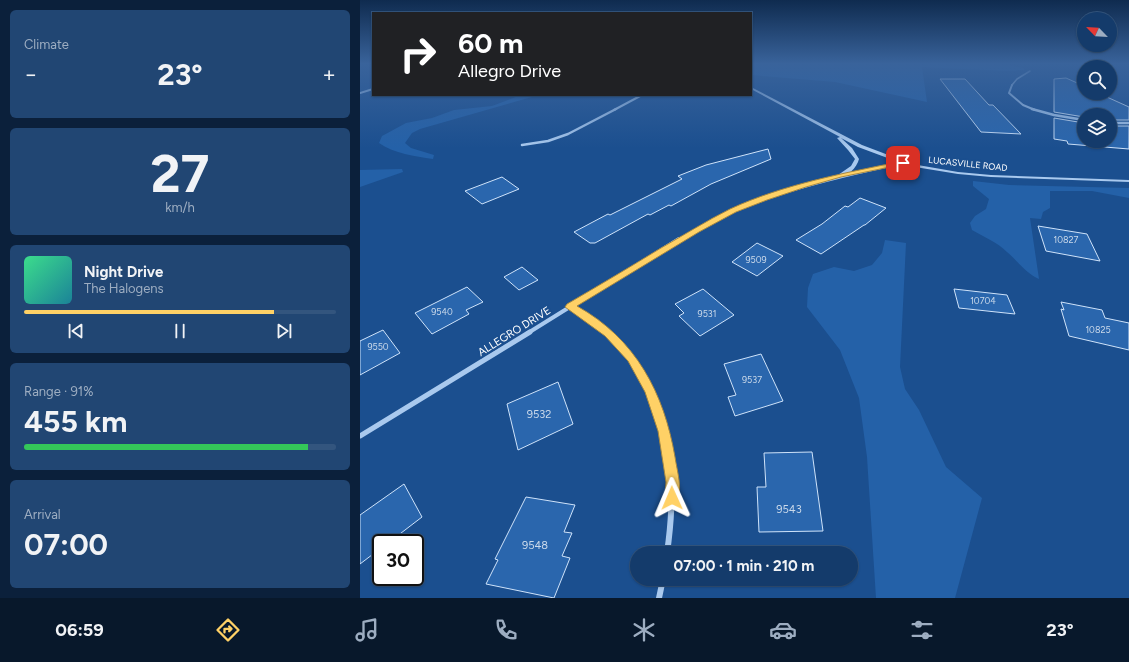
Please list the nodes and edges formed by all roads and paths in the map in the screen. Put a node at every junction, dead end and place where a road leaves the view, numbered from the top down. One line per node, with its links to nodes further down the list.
1 (758, 92): 7 (street, LUCASVILLE ROAD)
2 (1009, 92): 4 (street)
3 (640, 96): 8 (street)
4 (1077, 119)
5 (1117, 123): 6 (street)
6 (1129, 123)
7 (831, 132): 9 (street, LUCASVILLE ROAD); 10 (street)
8 (522, 145)
9 (903, 163): 10 (street, ALLEGRO DRIVE); 11 (street, LUCASVILLE ROAD)
10 (840, 176): 12 (street, ALLEGRO DRIVE)
11 (1129, 181)
12 (570, 307): 13 (street, ALLEGRO DRIVE); 14 (street)
13 (360, 436)
14 (668, 546)
15 (661, 586): 16 (street)
16 (659, 598)

